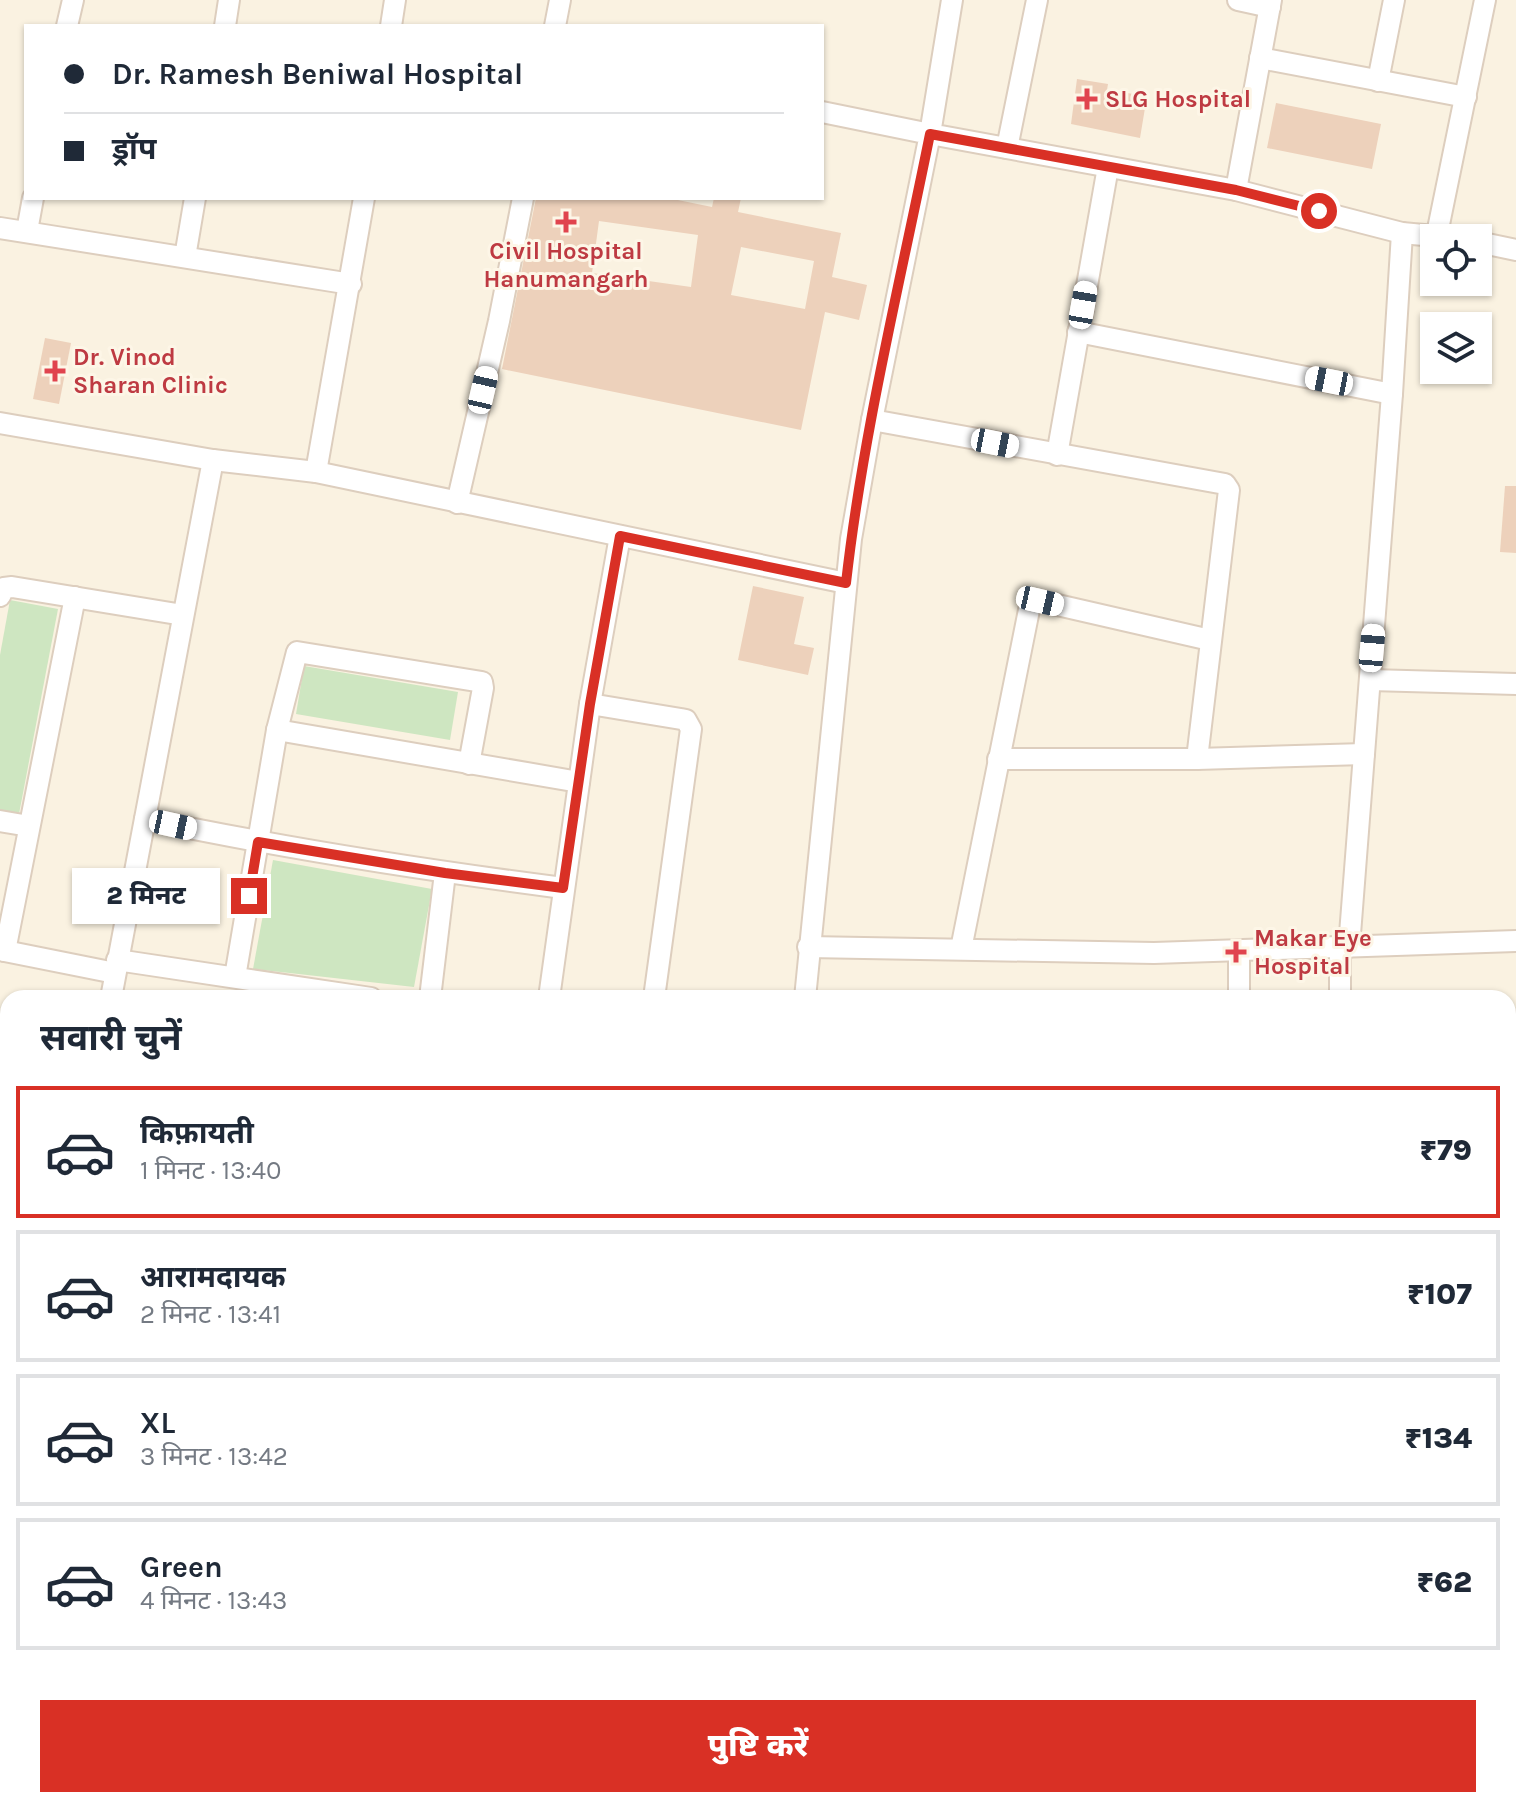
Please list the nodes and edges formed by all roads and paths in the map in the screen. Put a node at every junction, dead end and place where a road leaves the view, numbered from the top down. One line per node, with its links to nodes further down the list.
1 (73, 0): 11 (street)
2 (229, 0): 12 (street)
3 (395, 0): 13 (street)
4 (560, 0): 14 (street)
5 (952, 0): 19 (street)
6 (1037, 0): 20 (street)
7 (1238, 0): 10 (street)
8 (1394, 0): 16 (street)
9 (1485, 0): 17 (street)
10 (1271, 3): 15 (street)
11 (67, 24)
12 (225, 24)
13 (391, 24)
14 (555, 24)
15 (1260, 58): 16 (street); 22 (street)
16 (1378, 81): 17 (street)
17 (1466, 97): 27 (street)
18 (824, 112): 19 (street)
19 (930, 134): 20 (street); 38 (street)
20 (1007, 148): 21 (street)
21 (1108, 167): 22 (street); 36 (street)
22 (1236, 190): 30 (street)
23 (33, 200): 29 (street)
24 (195, 200): 34 (street)
25 (364, 200): 35 (street)
26 (523, 200): 43 (street)
27 (1448, 224)
28 (0, 228): 29 (street)
29 (27, 231): 34 (street)
30 (1402, 233): 31 (street); 37 (street)
31 (1420, 234)
32 (1492, 245): 33 (street)
33 (1516, 250)
34 (185, 257): 35 (street)
35 (351, 284): 42 (street)
36 (1078, 332): 37 (street); 40 (street)
37 (1392, 394): 50 (street)
38 (872, 420): 40 (street); 45 (street)
39 (0, 423): 41 (street)
40 (1057, 455): 49 (street)
41 (213, 460): 42 (street); 48 (street)
42 (316, 472): 43 (street)
43 (457, 503): 44 (street)
44 (620, 536): 45 (street); 52 (street)
45 (846, 583): 66 (street)
46 (0, 596): 47 (street)
47 (75, 597): 48 (street); 61 (street)
48 (183, 615): 59 (street)
49 (1210, 640): 55 (street); 56 (street)
50 (1370, 680): 51 (street); 54 (street)
51 (1516, 684)
52 (590, 704): 58 (street); 77 (street)
53 (277, 730): 57 (street); 57 (street); 62 (street)
54 (1364, 754): 56 (street); 67 (street)
55 (998, 759): 56 (street); 68 (street)
56 (1197, 759)
57 (469, 764): 58 (street)
58 (579, 782): 64 (street)
59 (145, 819): 62 (street); 71 (street)
60 (0, 821): 61 (street)
61 (29, 826): 69 (street)
62 (258, 842): 63 (street); 72 (street)
63 (445, 873): 64 (street); 75 (street)
64 (563, 888): 76 (street)
65 (1516, 941): 67 (street)
66 (808, 947): 68 (street); 78 (street)
67 (1345, 947): 70 (street); 80 (street)
68 (961, 949): 70 (street)
69 (2, 950): 71 (street)
70 (1239, 950): 79 (street)
71 (116, 967): 72 (street); 73 (street)
72 (235, 977): 74 (street)
73 (112, 990)
74 (319, 990)
75 (431, 990)
76 (550, 990)
77 (655, 990)
78 (805, 990)
79 (1239, 990)
80 (1341, 990)

